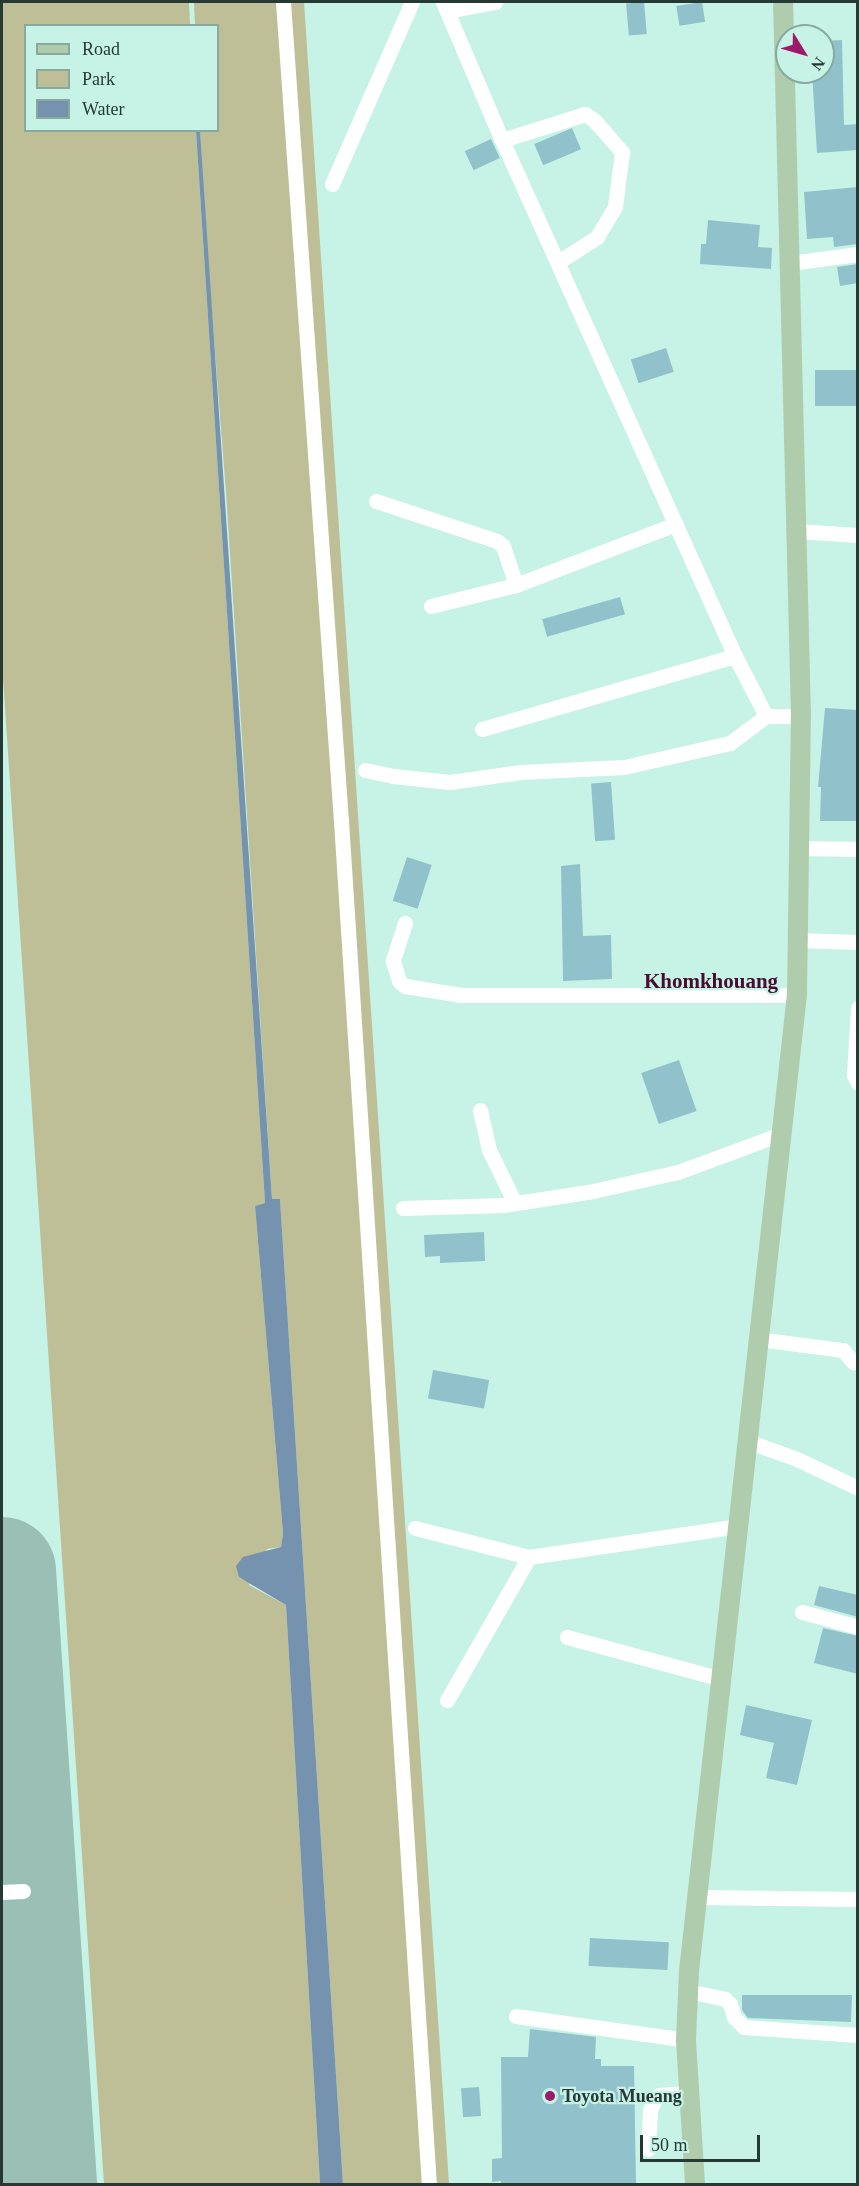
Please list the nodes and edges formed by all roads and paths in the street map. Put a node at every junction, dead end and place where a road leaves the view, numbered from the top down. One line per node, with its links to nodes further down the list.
1 (283, 2): 56 (street)
2 (412, 2): 7 (street)
3 (495, 2): 5 (street)
4 (783, 2): 10 (main road)
5 (445, 6): 6 (street)
6 (502, 140): 9 (street); 9 (street)
7 (332, 184)
8 (858, 254): 10 (street)
9 (558, 262): 12 (street)
10 (790, 263): 13 (main road)
11 (376, 501): 15 (street)
12 (676, 524): 15 (street); 17 (street)
13 (796, 531): 14 (street); 19 (main road)
14 (858, 535)
15 (516, 585): 16 (street)
16 (431, 606)
17 (735, 656): 18 (street); 20 (street)
18 (766, 716): 19 (street); 21 (street)
19 (801, 716): 22 (main road)
20 (482, 729)
21 (365, 770)
22 (800, 848): 23 (street); 25 (main road)
23 (858, 849)
24 (405, 923): 27 (street)
25 (798, 940): 26 (street); 27 (main road)
26 (858, 942)
27 (797, 995): 31 (main road)
28 (858, 1008): 29 (street)
29 (858, 1083)
30 (480, 1110): 32 (street)
31 (781, 1134): 32 (street); 34 (main road)
32 (515, 1203): 33 (street)
33 (403, 1208)
34 (758, 1339): 35 (street); 36 (main road)
35 (853, 1362)
36 (747, 1442): 37 (street); 38 (main road)
37 (858, 1488)
38 (739, 1526): 40 (street); 44 (main road)
39 (415, 1528): 40 (street)
40 (529, 1557): 45 (street)
41 (802, 1612): 42 (street)
42 (858, 1628)
43 (567, 1637): 44 (street)
44 (722, 1679): 48 (main road)
45 (447, 1700)
46 (23, 1891): 47 (street)
47 (2, 1892)
48 (697, 1897): 49 (street); 50 (main road)
49 (858, 1899)
50 (688, 1991): 52 (street); 53 (main road)
51 (516, 2016): 53 (street)
52 (858, 2035)
53 (686, 2040): 54 (main road)
54 (689, 2093): 55 (street); 57 (main road)
55 (648, 2149)
56 (429, 2184)
57 (695, 2184)

